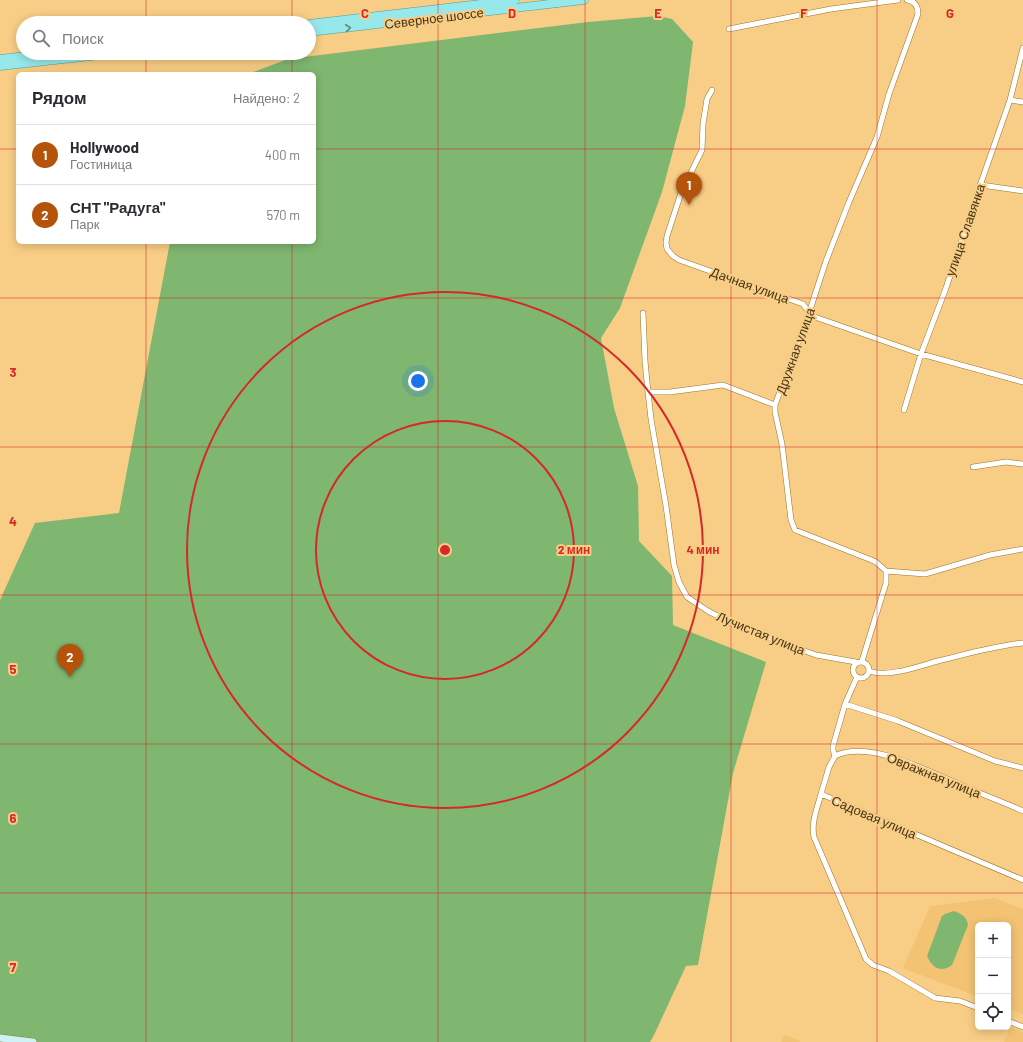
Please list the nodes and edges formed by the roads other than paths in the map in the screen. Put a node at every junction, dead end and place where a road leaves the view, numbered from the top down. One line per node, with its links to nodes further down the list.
1 (515, 0): 5 (main road, Северное шоссе)
2 (584, 0): 7 (main road, Северное шоссе, one-way to 2)
3 (898, 0): 6 (street)
4 (907, 0): 19 (street, Дружная улица)
5 (316, 23)
6 (729, 29)
7 (316, 31)
8 (1023, 48): 14 (street, улица Славянка)
9 (16, 57): 10 (main road)
10 (0, 59)
11 (54, 60): 12 (main road)
12 (0, 66)
13 (712, 90): 19 (street, Дачная улица)
14 (1010, 100): 15 (street); 16 (street, улица Славянка)
15 (1023, 102)
16 (981, 185): 17 (street); 20 (street, улица Славянка)
17 (1023, 191)
18 (643, 313): 22 (street, Лучистая улица)
19 (809, 313): 20 (street, Дачная улица); 23 (street, Дружная улица)
20 (921, 354): 21 (street, Дачная улица); 24 (street, улица Славянка)
21 (1023, 382)
22 (648, 392): 23 (street); 30 (street, Лучистая улица)
23 (775, 405): 28 (street, Дружная улица)
24 (904, 410)
25 (1023, 464): 26 (street)
26 (973, 467)
27 (1023, 549): 28 (street)
28 (886, 571): 30 (street)
29 (1023, 643): 31 (street)
30 (859, 662): 31 (street); 32 (street)
31 (869, 671): 32 (street)
32 (857, 677): 33 (street)
33 (845, 704): 34 (street); 35 (street)
34 (835, 756): 36 (street); 37 (street, Овражная улица)
35 (1023, 768)
36 (821, 794): 38 (street, Садовая улица); 39 (street, Садовая улица)
37 (1023, 812)
38 (1023, 880)
39 (975, 1007)
40 (1011, 1022): 41 (street)
41 (1023, 1027)
42 (0, 1038): 43 (street)
43 (33, 1042)

